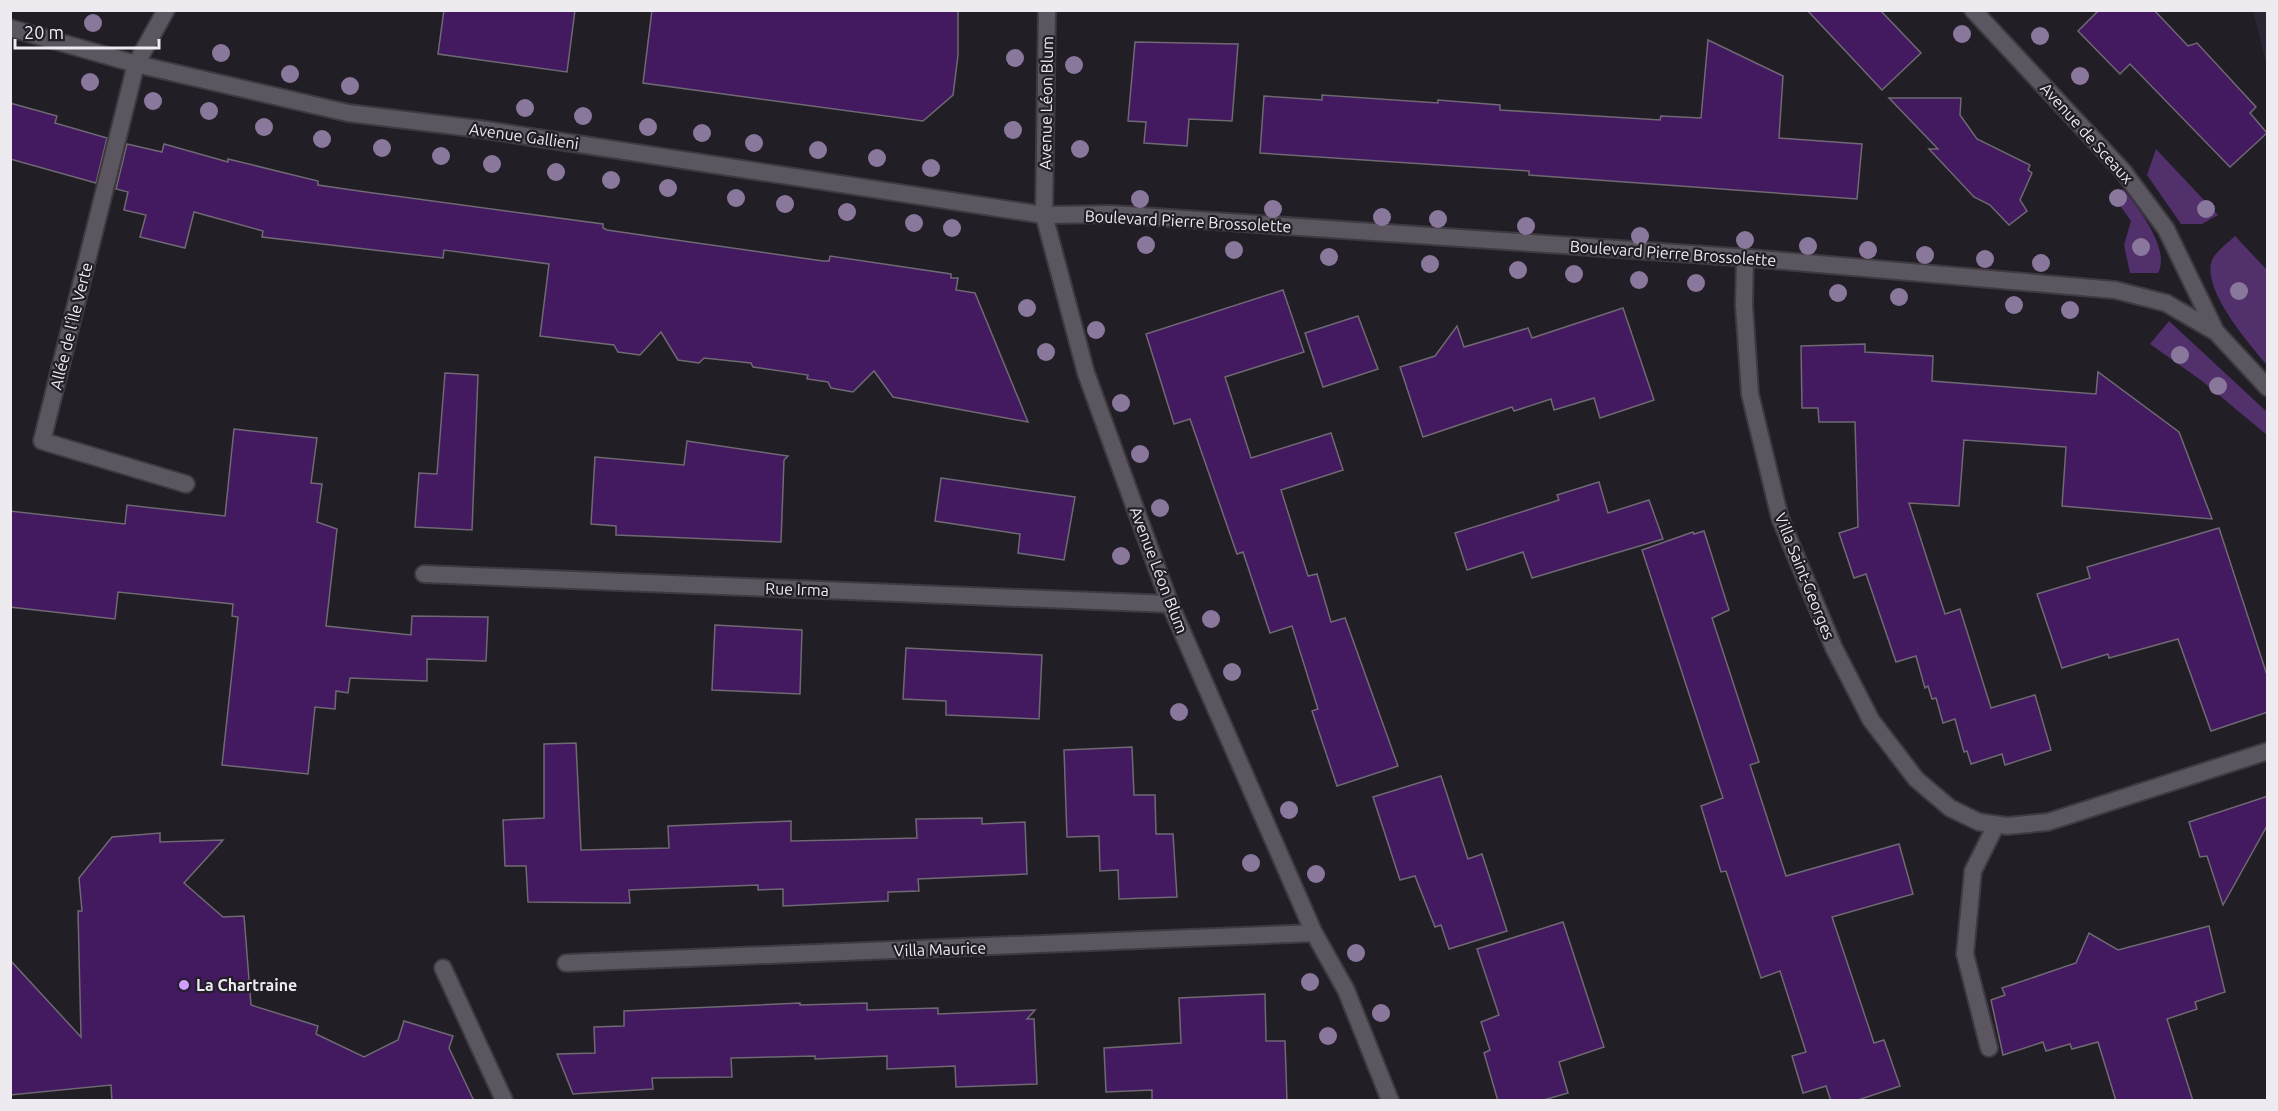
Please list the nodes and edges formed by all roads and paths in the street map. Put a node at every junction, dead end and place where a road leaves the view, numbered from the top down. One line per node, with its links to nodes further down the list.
1 (166, 10): 5 (street)
2 (1047, 10): 6 (street, Avenue Léon Blum)
3 (1973, 10): 8 (street, Avenue de Sceaux)
4 (10, 28): 5 (street, Avenue Gallieni)
5 (136, 64): 6 (street, Avenue Gallieni); 10 (street, Allée de l'Île Verte)
6 (1044, 215): 7 (street, Boulevard Pierre Brossolette); 12 (street, Avenue Léon Blum)
7 (1745, 257): 8 (street, Boulevard Pierre Brossolette); 14 (street, Villa Saint-Georges)
8 (2216, 332): 9 (street, Boulevard Pierre Brossolette)
9 (2268, 388)
10 (186, 484)
11 (424, 574): 12 (street, Rue Irma)
12 (1170, 604): 15 (street, Avenue Léon Blum)
13 (2268, 751): 14 (street, Villa Saint-Georges)
14 (1996, 825): 18 (street)
15 (1314, 933): 16 (street, Villa Maurice); 20 (street, Avenue Léon Blum)
16 (566, 963)
17 (443, 968): 19 (street)
18 (1989, 1048)
19 (504, 1101)
20 (1390, 1101)

